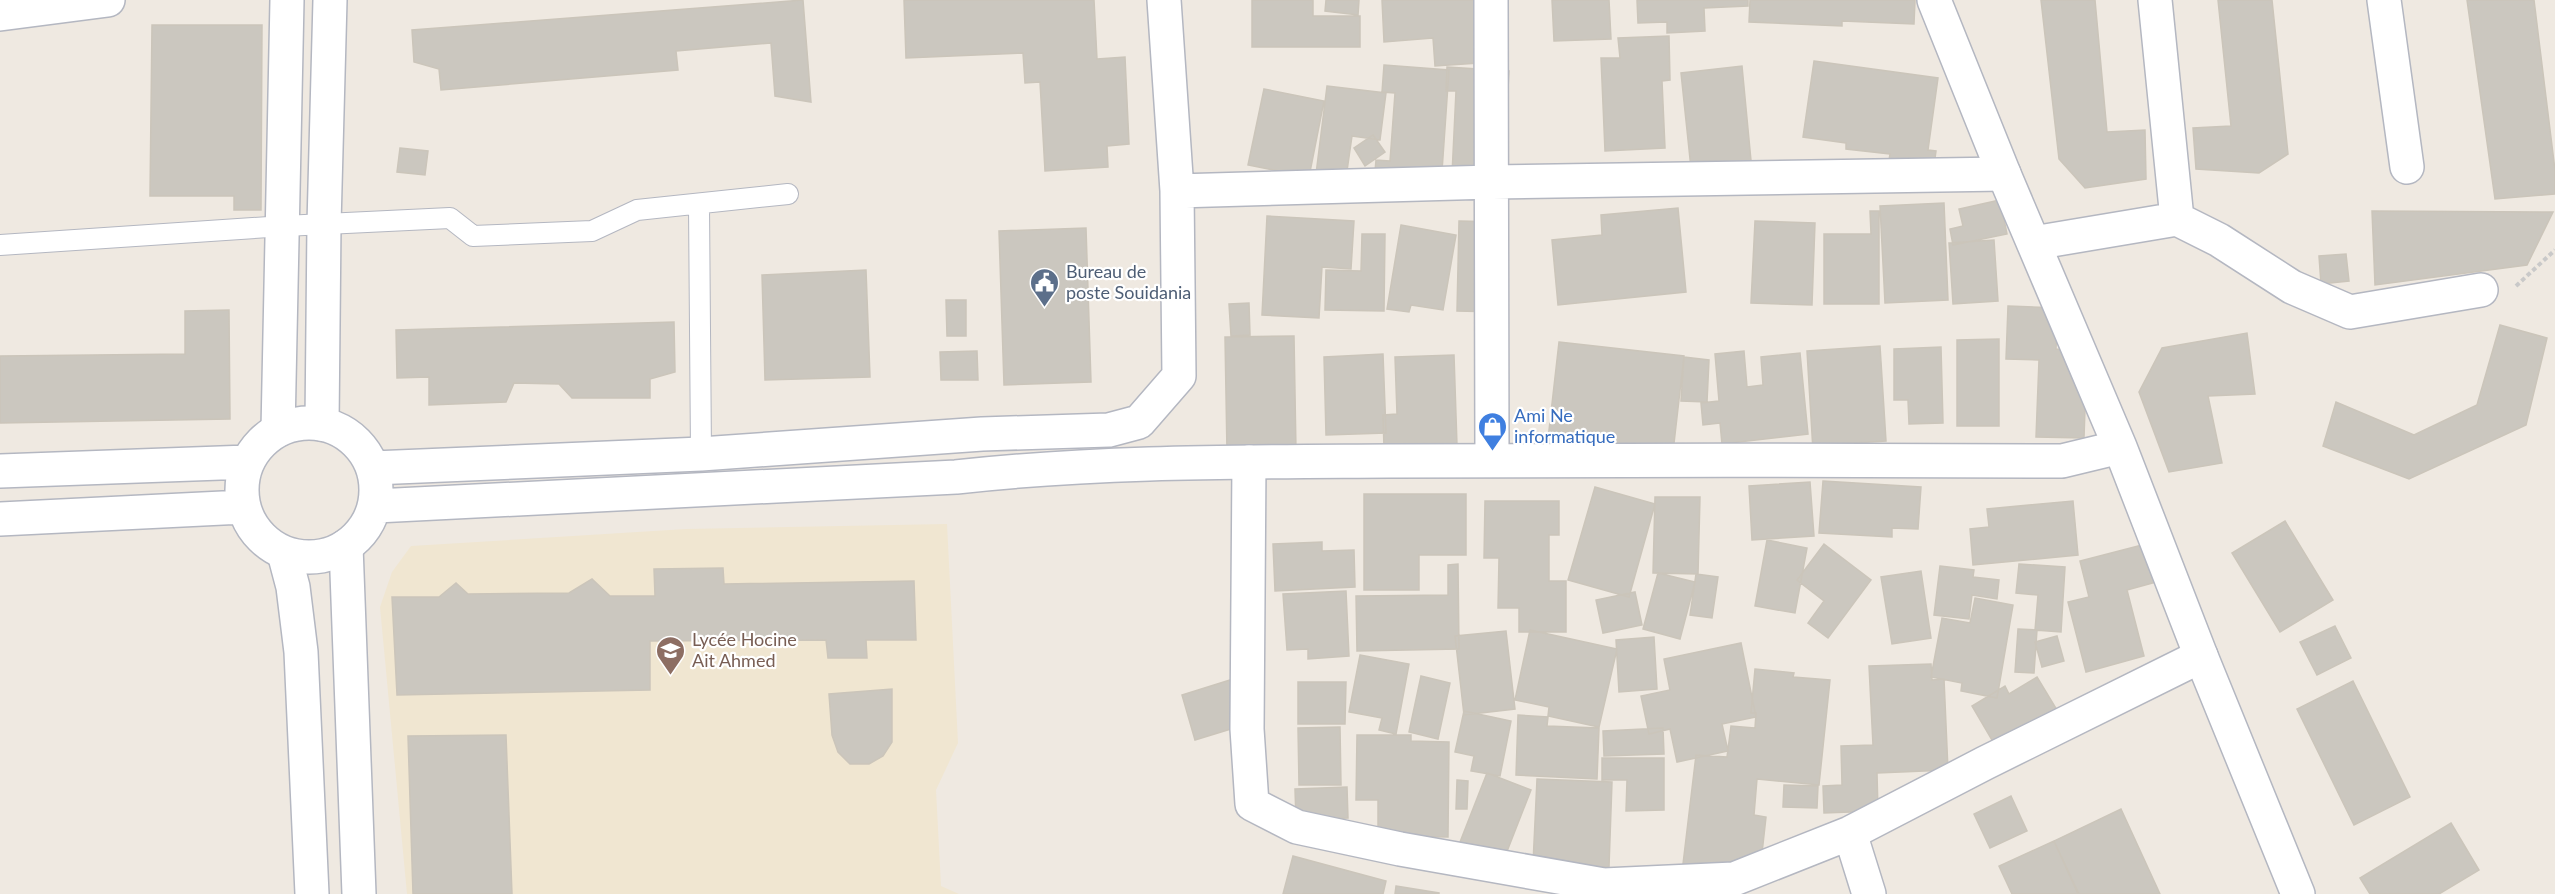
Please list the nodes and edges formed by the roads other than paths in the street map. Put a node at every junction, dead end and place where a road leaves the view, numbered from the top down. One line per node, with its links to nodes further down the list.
1 (108, 0): 9 (street)
2 (287, 0): 18 (street)
3 (330, 0): 17 (street)
4 (1164, 0): 13 (street)
5 (1491, 0): 12 (street)
6 (1934, 0): 11 (street)
7 (2154, 0): 16 (street)
8 (2384, 0): 10 (street)
9 (0, 14)
10 (2408, 167)
11 (2004, 174): 12 (street); 19 (street)
12 (1492, 182): 13 (street); 26 (street)
13 (1177, 191): 25 (street)
14 (788, 194): 15 (lane)
15 (699, 204): 17 (lane); 25 (lane)
16 (2176, 219): 19 (street); 21 (street)
17 (324, 224): 18 (lane); 22 (street)
18 (284, 226): 20 (lane); 23 (street)
19 (2034, 243): 24 (street)
20 (0, 245)
21 (2481, 290)
22 (322, 424): 23 (street); 29 (street)
23 (278, 430): 27 (street)
24 (2120, 447): 26 (street); 36 (street)
25 (701, 454): 29 (street)
26 (1492, 460): 28 (street)
27 (248, 462): 30 (street); 32 (street)
28 (1249, 462): 31 (street); 37 (street)
29 (373, 468): 31 (street)
30 (0, 471)
31 (376, 506): 34 (street)
32 (243, 507): 33 (street); 35 (street)
33 (0, 519)
34 (346, 546): 35 (street); 39 (street)
35 (284, 553): 38 (street)
36 (2201, 656): 37 (street); 41 (street)
37 (1850, 833): 40 (street)
38 (312, 894)
39 (359, 894)
40 (1869, 894)
41 (2298, 894)

